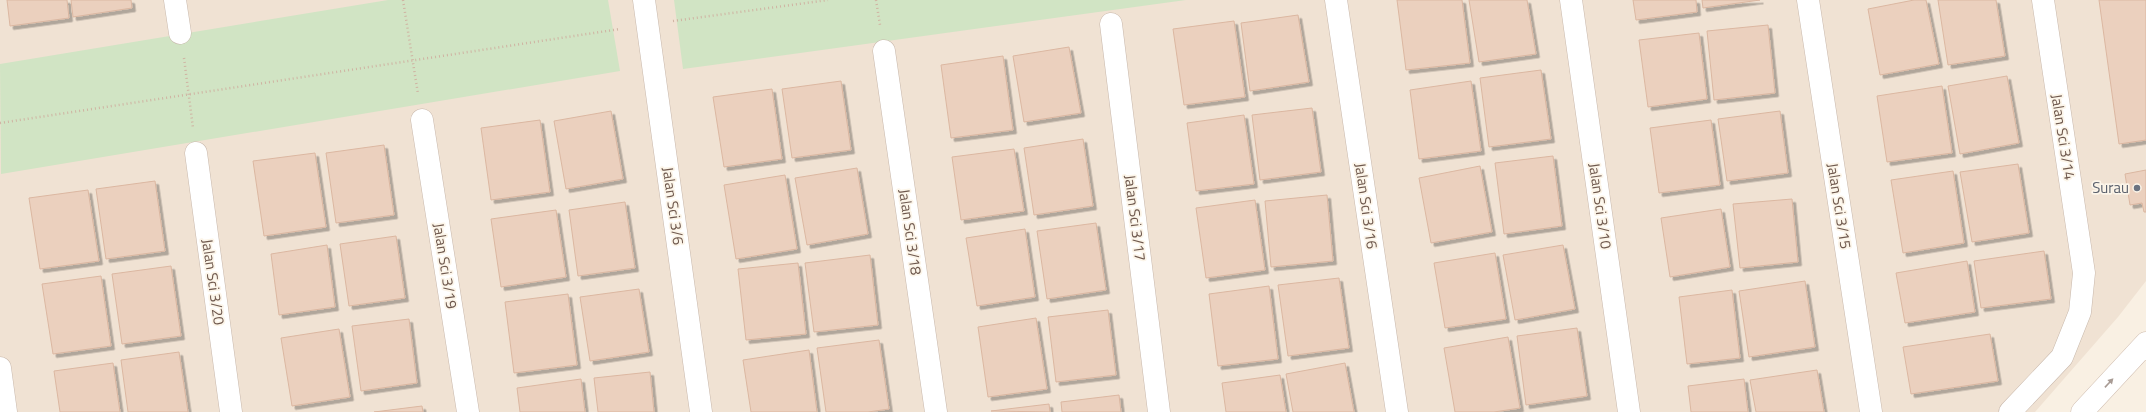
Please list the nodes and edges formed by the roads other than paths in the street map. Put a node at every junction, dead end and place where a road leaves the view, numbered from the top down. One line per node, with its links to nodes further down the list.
1 (175, 0): 8 (street)
2 (644, 0): 17 (street, Jalan Sci 3/6)
3 (1336, 0): 20 (street, Jalan Sci 3/16)
4 (1571, 0): 21 (street, Jalan Sci 3/10)
5 (1808, 0): 22 (street, Jalan Sci 3/15)
6 (2043, 0): 23 (street, Jalan Sci 3/14)
7 (1111, 24): 19 (street, Jalan Sci 3/17)
8 (180, 33)
9 (884, 51): 18 (street, Jalan Sci 3/18)
10 (422, 120): 16 (street, Jalan Sci 3/19)
11 (196, 153): 15 (street, Jalan Sci 3/20)
12 (2146, 343): 24 (street, one-way to 12)
13 (0, 368): 14 (street)
14 (6, 412)
15 (231, 412)
16 (468, 412)
17 (701, 412)
18 (936, 412)
19 (1159, 412)
20 (1397, 412)
21 (1629, 412)
22 (1871, 412)
23 (2010, 412)
24 (2082, 412)

